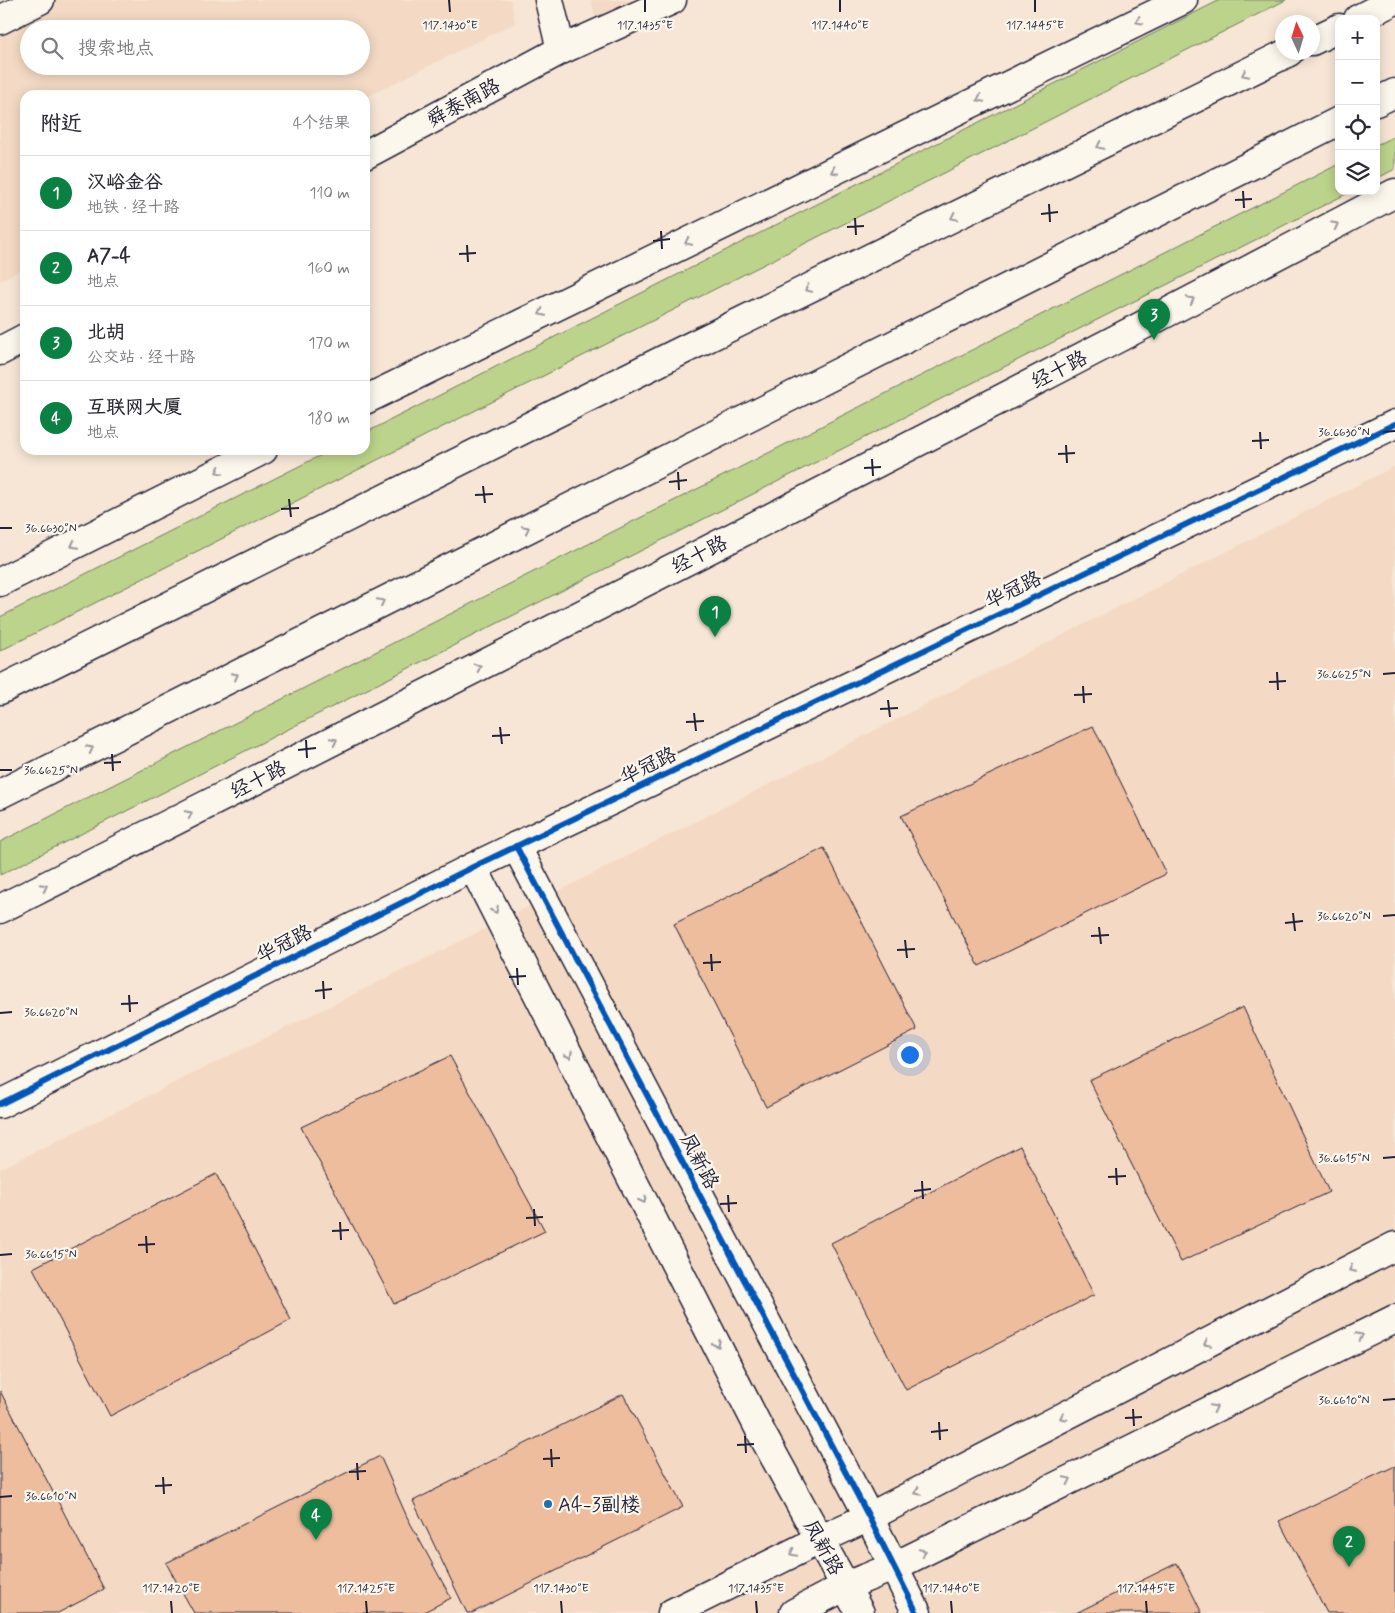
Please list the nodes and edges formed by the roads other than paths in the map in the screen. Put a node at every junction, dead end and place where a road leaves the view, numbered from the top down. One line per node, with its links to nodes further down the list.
1 (40, 0): 7 (main road)
2 (549, 0): 10 (main road)
3 (672, 0): 10 (main road, 舜泰南路)
4 (1183, 0): 19 (main road, one-way to 19)
5 (1395, 0): 6 (main road)
6 (1366, 15)
7 (0, 20)
8 (1335, 30): 9 (main road)
9 (1320, 37)
10 (561, 50): 15 (main road, 舜泰南路)
11 (1275, 59): 23 (main road, one-way to 23)
12 (1395, 93): 13 (main road)
13 (1380, 100)
14 (1335, 123): 24 (main road, one-way to 14)
15 (370, 152)
16 (1395, 193): 27 (main road, 经十路, one-way to 16)
17 (20, 341): 18 (main road)
18 (0, 352)
19 (370, 398)
20 (1395, 424): 25 (main road, 华冠路)
21 (253, 455): 22 (main road, one-way to 22)
22 (0, 582)
23 (0, 690)
24 (0, 794)
25 (516, 846): 26 (main road, 华冠路); 31 (main road, 凤新路)
26 (473, 867): 28 (main road, 华冠路); 32 (main road, 凤新路, one-way to 32)
27 (0, 909)
28 (0, 1104)
29 (1395, 1246): 31 (main road, one-way to 31)
30 (1395, 1319): 33 (main road, one-way to 30)
31 (869, 1517): 32 (main road); 33 (main road, 凤新路)
32 (819, 1540): 34 (main road, 凤新路); 35 (main road, one-way to 35)
33 (893, 1567): 34 (main road); 38 (main road, 凤新路)
34 (846, 1586): 36 (main road); 37 (main road, 凤新路)
35 (672, 1613)
36 (794, 1613)
37 (860, 1613)
38 (917, 1613)

